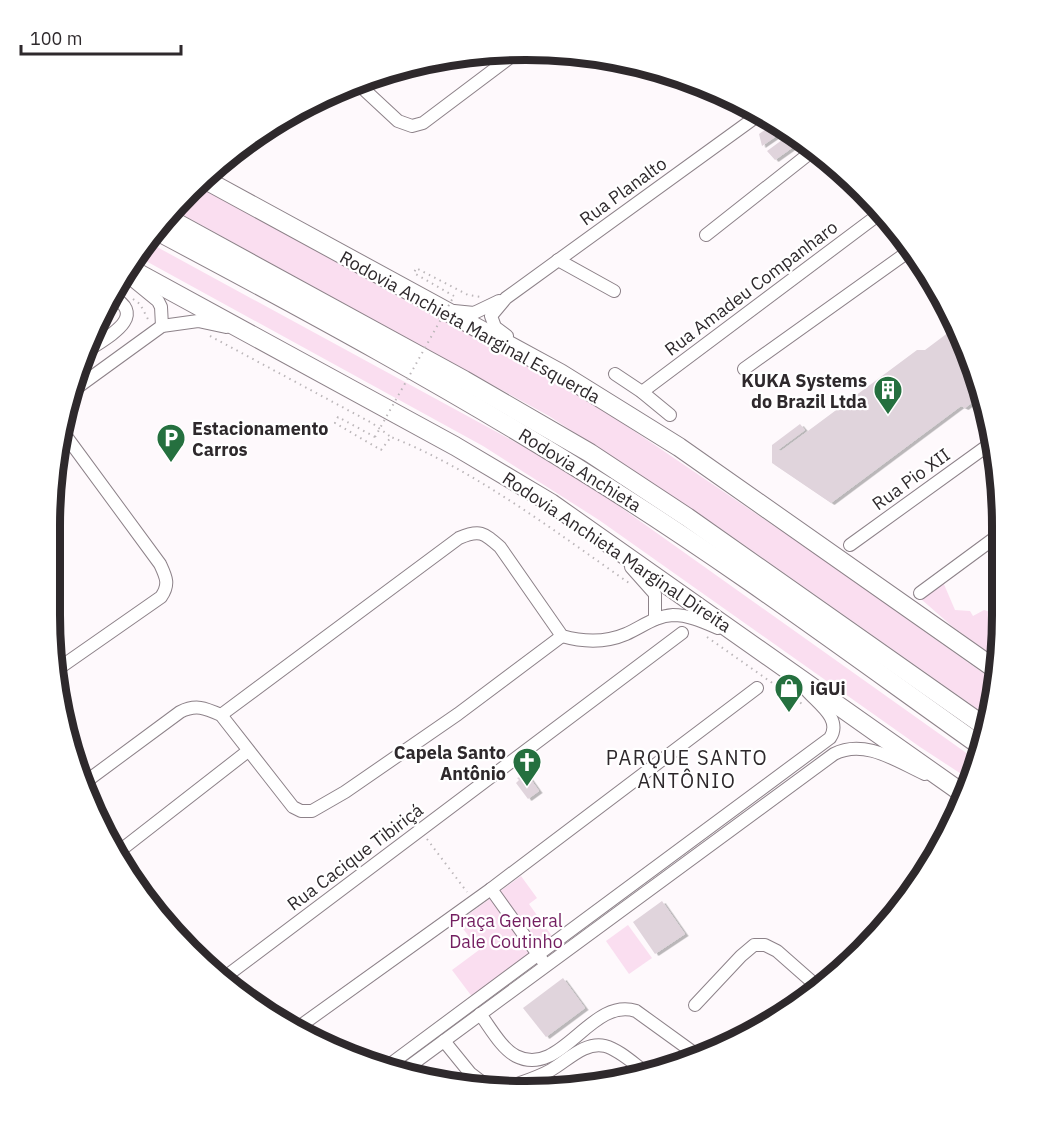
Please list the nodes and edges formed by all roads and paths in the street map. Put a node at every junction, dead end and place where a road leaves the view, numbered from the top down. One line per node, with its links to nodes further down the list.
1 (506, 61): 2 (street)
2 (364, 89)
3 (753, 119): 11 (street, Rua Planalto)
4 (807, 154): 9 (street)
5 (211, 183): 19 (highway, Rodovia Anchieta Marginal Esquerda)
6 (875, 217): 28 (street, Rua Amadeu Companharo)
7 (173, 222): 49 (highway, Rodovia Anchieta)
8 (162, 235): 50 (highway, Rodovia Anchieta)
9 (706, 235)
10 (904, 254): 24 (street)
11 (558, 260): 14 (street); 17 (street, Rua Planalto)
12 (136, 272): 22 (highway, Rodovia Anchieta Marginal Direita)
13 (131, 279): 20 (street)
14 (614, 291)
15 (468, 295): 30 (path, bridge)
16 (130, 297): 20 (path)
17 (506, 298): 19 (street, Rua Planalto); 25 (street, Rua Planalto)
18 (118, 300): 23 (street)
19 (427, 302): 25 (highway, Rodovia Anchieta Marginal Esquerda)
20 (159, 328): 22 (street); 27 (street)
21 (203, 334): 30 (path)
22 (255, 337): 35 (highway, Rodovia Anchieta Marginal Direita)
23 (97, 344)
24 (744, 369)
25 (560, 373): 45 (highway, Rodovia Anchieta Marginal Esquerda)
26 (615, 374): 28 (street)
27 (83, 384)
28 (642, 392): 29 (street)
29 (670, 415)
30 (391, 437): 36 (path)
31 (68, 439): 44 (street)
32 (985, 447): 34 (street, Rua Pio XII)
33 (992, 540): 37 (street)
34 (850, 545)
35 (613, 548): 38 (street); 42 (highway, Rodovia Anchieta Marginal Direita)
36 (636, 588)
37 (920, 593)
38 (655, 619): 41 (street); 42 (street)
39 (682, 633): 55 (street, Rua Cacique Tibiriçá)
40 (703, 634): 47 (path)
41 (562, 636): 48 (street); 51 (street)
42 (749, 641): 43 (highway, Rodovia Anchieta Marginal Direita)
43 (781, 664): 53 (highway, Rodovia Anchieta Marginal Direita); 59 (street)
44 (63, 665)
45 (989, 665)
46 (757, 688): 57 (street)
47 (809, 709)
48 (220, 715): 51 (street); 52 (street)
49 (979, 722)
50 (974, 742)
51 (248, 751): 56 (street)
52 (90, 779)
53 (958, 790)
54 (958, 791): 59 (street)
55 (420, 830): 58 (path); 60 (street, Rua Cacique Tibiriçá)
56 (122, 847)
57 (490, 889): 58 (street); 59 (street)
58 (474, 901): 64 (street)
59 (542, 960): 63 (street); 65 (street)
60 (229, 974)
61 (813, 983): 62 (street)
62 (695, 1005)
63 (480, 1014): 65 (street); 67 (street)
64 (303, 1024)
65 (451, 1028): 66 (street); 68 (street)
66 (444, 1041): 69 (street); 71 (street)
67 (690, 1051)
68 (395, 1062)
69 (410, 1066)
70 (638, 1067): 72 (street)
71 (477, 1078)
72 (525, 1081)

